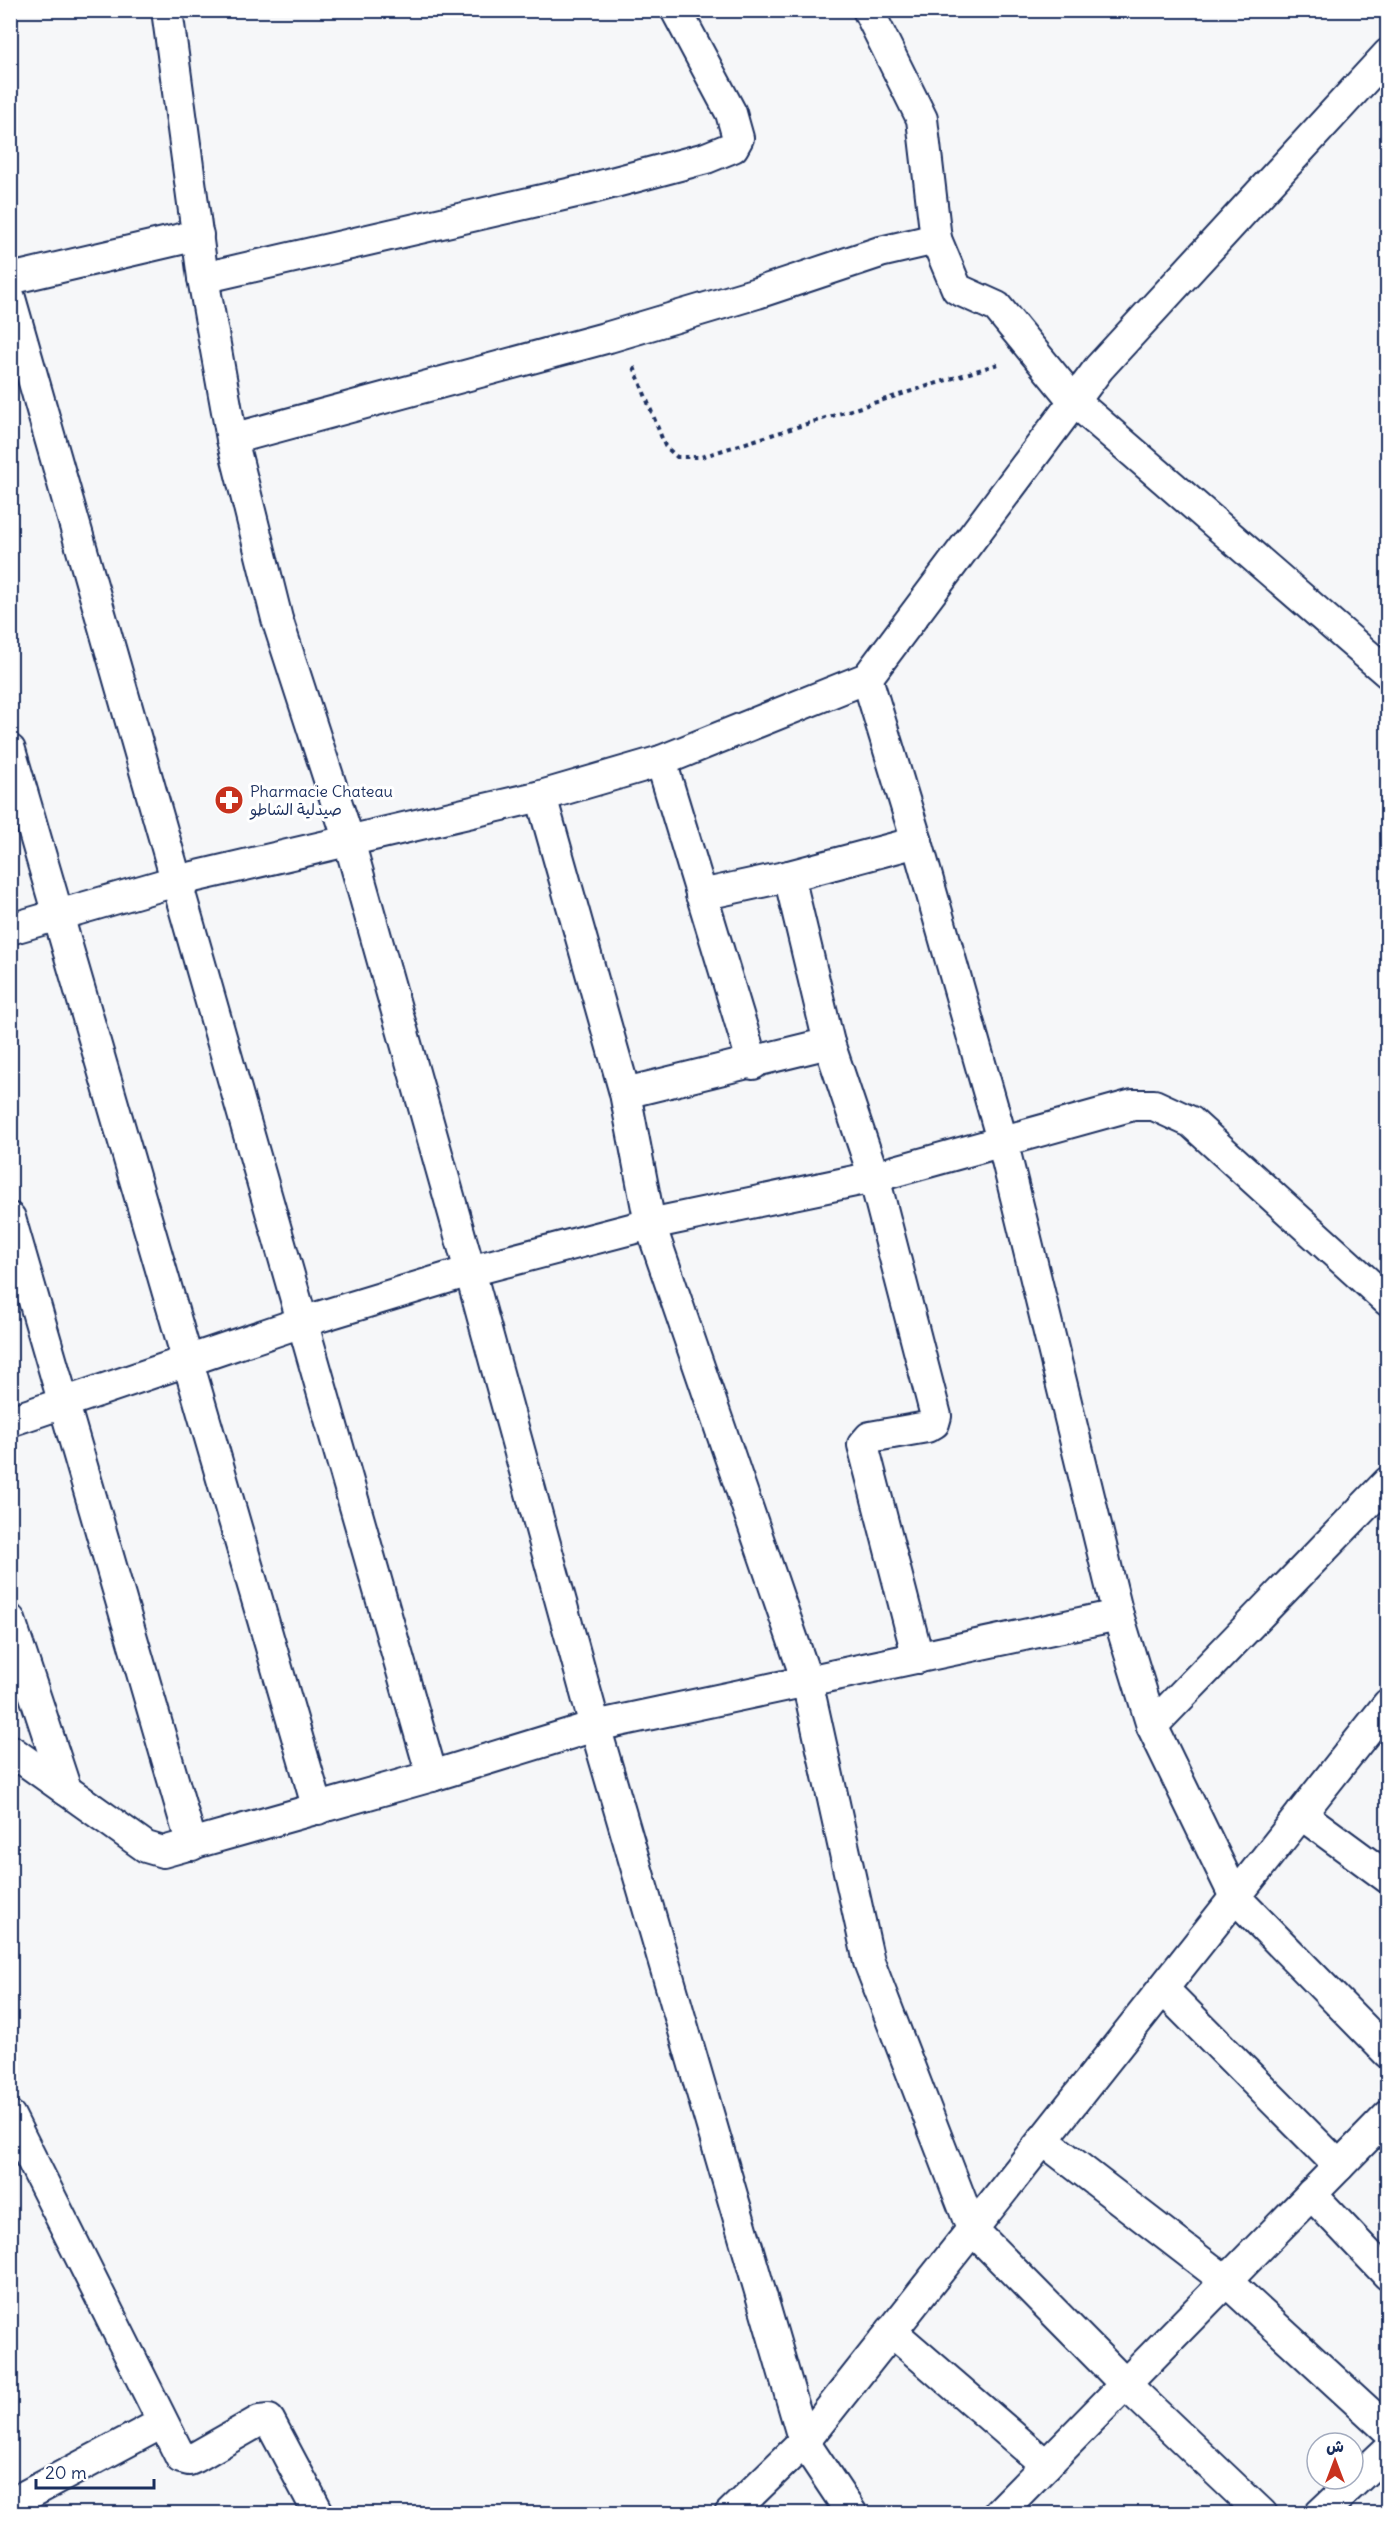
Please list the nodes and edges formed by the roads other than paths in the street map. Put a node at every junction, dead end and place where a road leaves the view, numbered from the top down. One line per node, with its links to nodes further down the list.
1 (167, 10): 5 (street)
2 (676, 10): 7 (street)
3 (868, 10): 6 (street)
4 (1388, 54): 10 (street)
5 (198, 235): 7 (street); 8 (street)
6 (936, 239): 10 (street); 11 (street)
7 (203, 278): 11 (street)
8 (10, 279)
9 (10, 298): 20 (street)
10 (1074, 401): 12 (street); 13 (street)
11 (232, 439): 17 (street)
12 (1388, 673)
13 (867, 678): 15 (street); 18 (street)
14 (10, 750): 22 (street)
15 (661, 760): 16 (street); 21 (street)
16 (541, 796): 17 (street); 26 (street)
17 (349, 841): 20 (street); 31 (street)
18 (917, 842): 19 (street); 27 (street)
19 (789, 876): 21 (street); 24 (street)
20 (176, 881): 22 (street); 33 (street)
21 (701, 895): 25 (street)
22 (57, 915): 23 (street); 34 (street)
23 (10, 929)
24 (829, 1043): 25 (street); 28 (street)
25 (753, 1064): 26 (street)
26 (625, 1093): 30 (street)
27 (1002, 1140): 28 (street); 32 (street); 38 (street)
28 (874, 1177): 30 (street); 40 (street)
29 (10, 1218): 35 (street)
30 (650, 1224): 31 (street); 41 (street)
31 (470, 1271): 33 (street); 43 (street)
32 (1388, 1301)
33 (302, 1322): 34 (street); 46 (street)
34 (187, 1361): 35 (street); 48 (street)
35 (64, 1403): 36 (street); 50 (street)
36 (10, 1421)
37 (1388, 1482): 44 (street)
38 (1118, 1616): 40 (street); 44 (street)
39 (10, 1620): 47 (street)
40 (918, 1658): 41 (street)
41 (807, 1682): 43 (street); 60 (street)
42 (1388, 1704): 49 (street)
43 (595, 1726): 46 (street); 67 (street)
44 (1152, 1726): 52 (street)
45 (10, 1750): 47 (street)
46 (432, 1776): 48 (street)
47 (66, 1790): 50 (street)
48 (318, 1809): 50 (street)
49 (1301, 1814): 51 (street); 52 (street)
50 (192, 1845)
51 (1388, 1878)
52 (1235, 1897): 53 (street); 54 (street)
53 (1162, 1989): 57 (street); 58 (street)
54 (1388, 2053)
55 (10, 2116): 65 (street)
56 (1388, 2116): 58 (street)
57 (1043, 2140): 60 (street); 62 (street)
58 (1339, 2166): 59 (street)
59 (1311, 2194): 61 (street); 62 (street)
60 (972, 2229): 63 (street); 64 (street)
61 (1388, 2275)
62 (1226, 2281): 64 (street); 66 (street)
63 (891, 2331): 67 (street); 69 (street)
64 (1125, 2384): 69 (street); 75 (street)
65 (162, 2423): 70 (street); 71 (street)
66 (1388, 2430)
67 (804, 2442): 72 (street); 73 (street)
68 (1388, 2450): 76 (street)
69 (1046, 2465): 74 (street)
70 (10, 2504)
71 (319, 2514)
72 (730, 2514)
73 (852, 2514)
74 (999, 2514)
75 (1262, 2514)
76 (1320, 2514)

